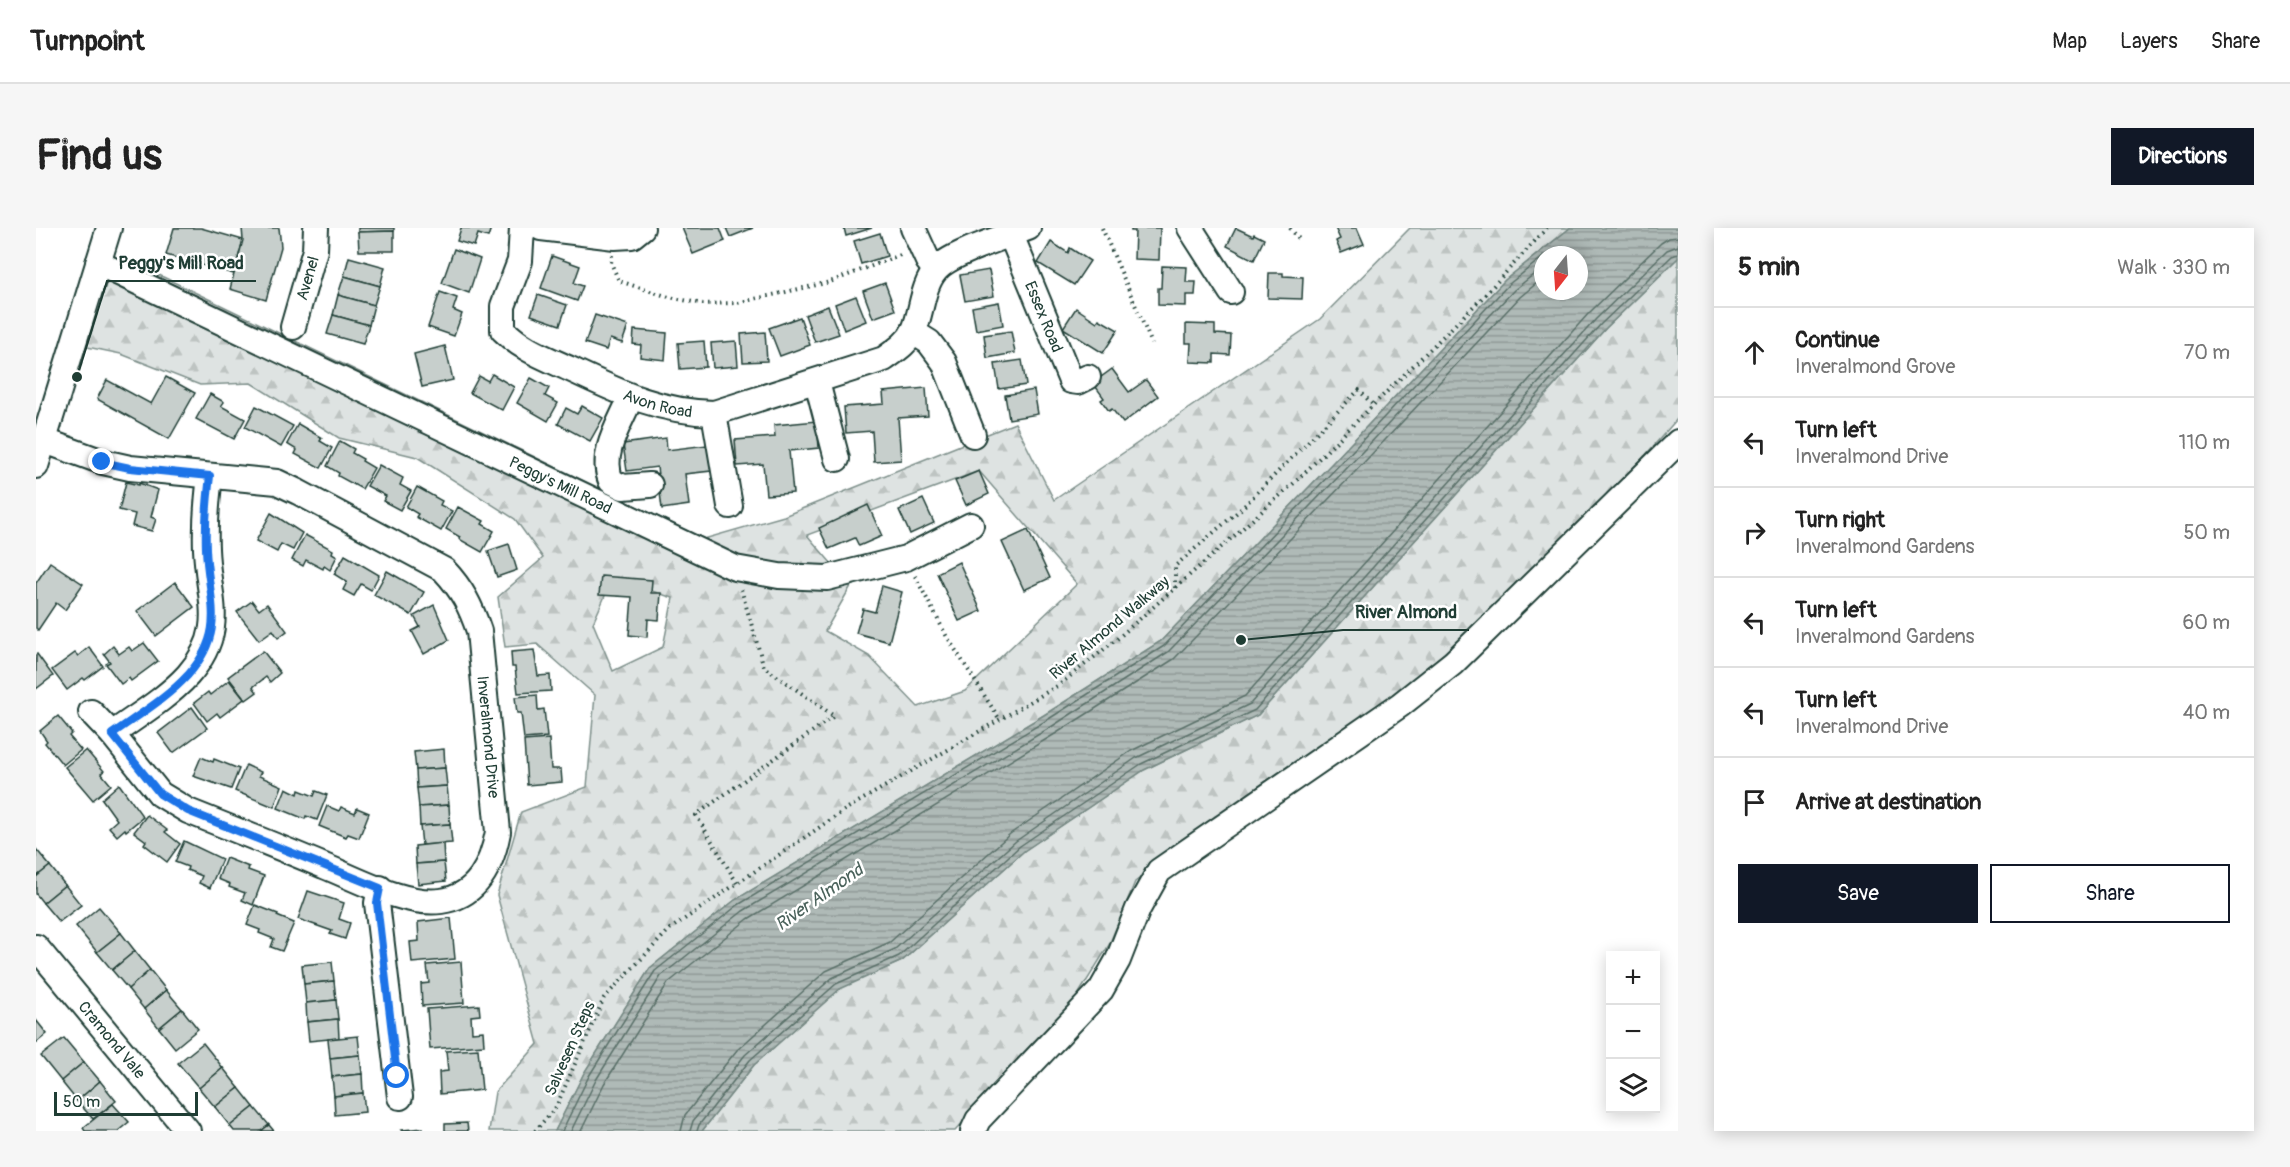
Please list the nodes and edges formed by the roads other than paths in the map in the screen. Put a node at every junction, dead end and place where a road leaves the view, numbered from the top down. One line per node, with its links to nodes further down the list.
1 (109, 228): 9 (street)
2 (316, 228): 12 (street, Avenel)
3 (522, 228): 16 (street, Avon Road)
4 (541, 228): 5 (street)
5 (642, 228)
6 (1190, 228): 11 (street)
7 (1020, 231): 10 (street, Essex Road); 14 (street, Essex Road)
8 (916, 236): 10 (street)
9 (99, 263): 19 (street); 26 (street, Peggy's Mill Road)
10 (935, 270): 13 (street, Avon Road)
11 (1231, 292)
12 (293, 327)
13 (913, 332): 15 (street, Avon Road); 18 (street)
14 (1089, 377)
15 (817, 382): 17 (street, Avon Road); 21 (street)
16 (631, 397): 17 (street, Avon Road); 24 (street)
17 (714, 413): 25 (street)
18 (973, 435)
19 (45, 441): 22 (street); 23 (street, Inveralmond Drive)
20 (1678, 442): 33 (street)
21 (837, 459)
22 (36, 466)
23 (210, 476): 28 (street); 29 (street, Inveralmond Drive)
24 (650, 485)
25 (730, 506)
26 (970, 525)
27 (91, 712): 28 (street, Inveralmond Drive)
28 (112, 734): 29 (street, Inveralmond Drive)
29 (380, 888): 31 (street)
30 (36, 947): 32 (street, Cramond Vale)
31 (402, 1082)
32 (188, 1131)
33 (973, 1131)

